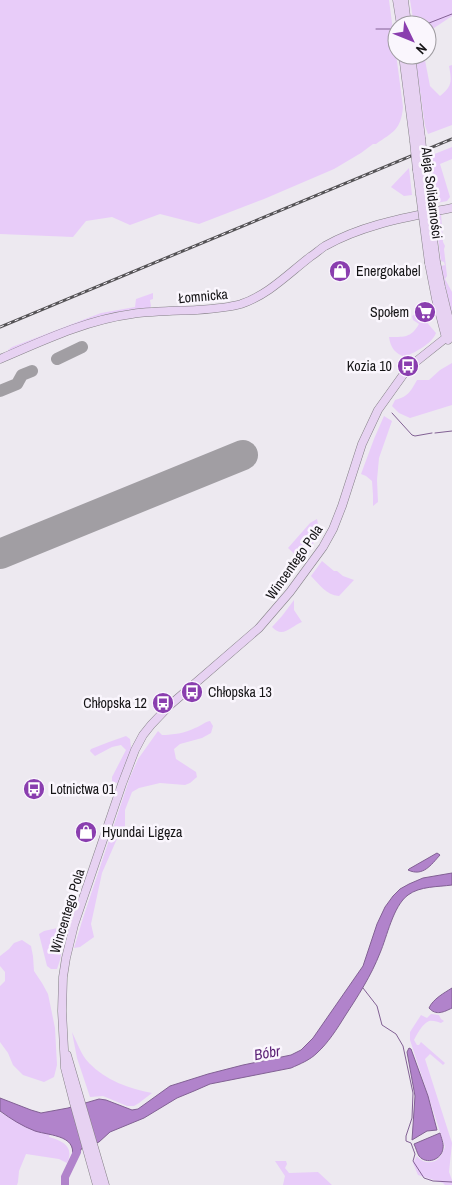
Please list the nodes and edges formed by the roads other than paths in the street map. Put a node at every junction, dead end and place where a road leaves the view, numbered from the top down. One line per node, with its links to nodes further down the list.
1 (397, 0): 3 (main road)
2 (404, 0): 4 (main road)
3 (399, 15)
4 (406, 15)
5 (405, 65): 7 (main road, Aleja Solidarności)
6 (412, 65): 7 (main road, Aleja Solidarności)
7 (417, 140): 9 (main road, Aleja Solidarności, bridge)
8 (452, 208): 12 (main road, Łomnicka)
9 (432, 262): 10 (main road, Aleja Solidarności); 11 (main road, Aleja Solidarności)
10 (451, 324): 11 (main road, Aleja Solidarności)
11 (450, 337): 13 (main road, Wincentego Pola)
12 (0, 360)
13 (90, 1148): 14 (main road); 15 (main road)
14 (97, 1185)
15 (104, 1185)

